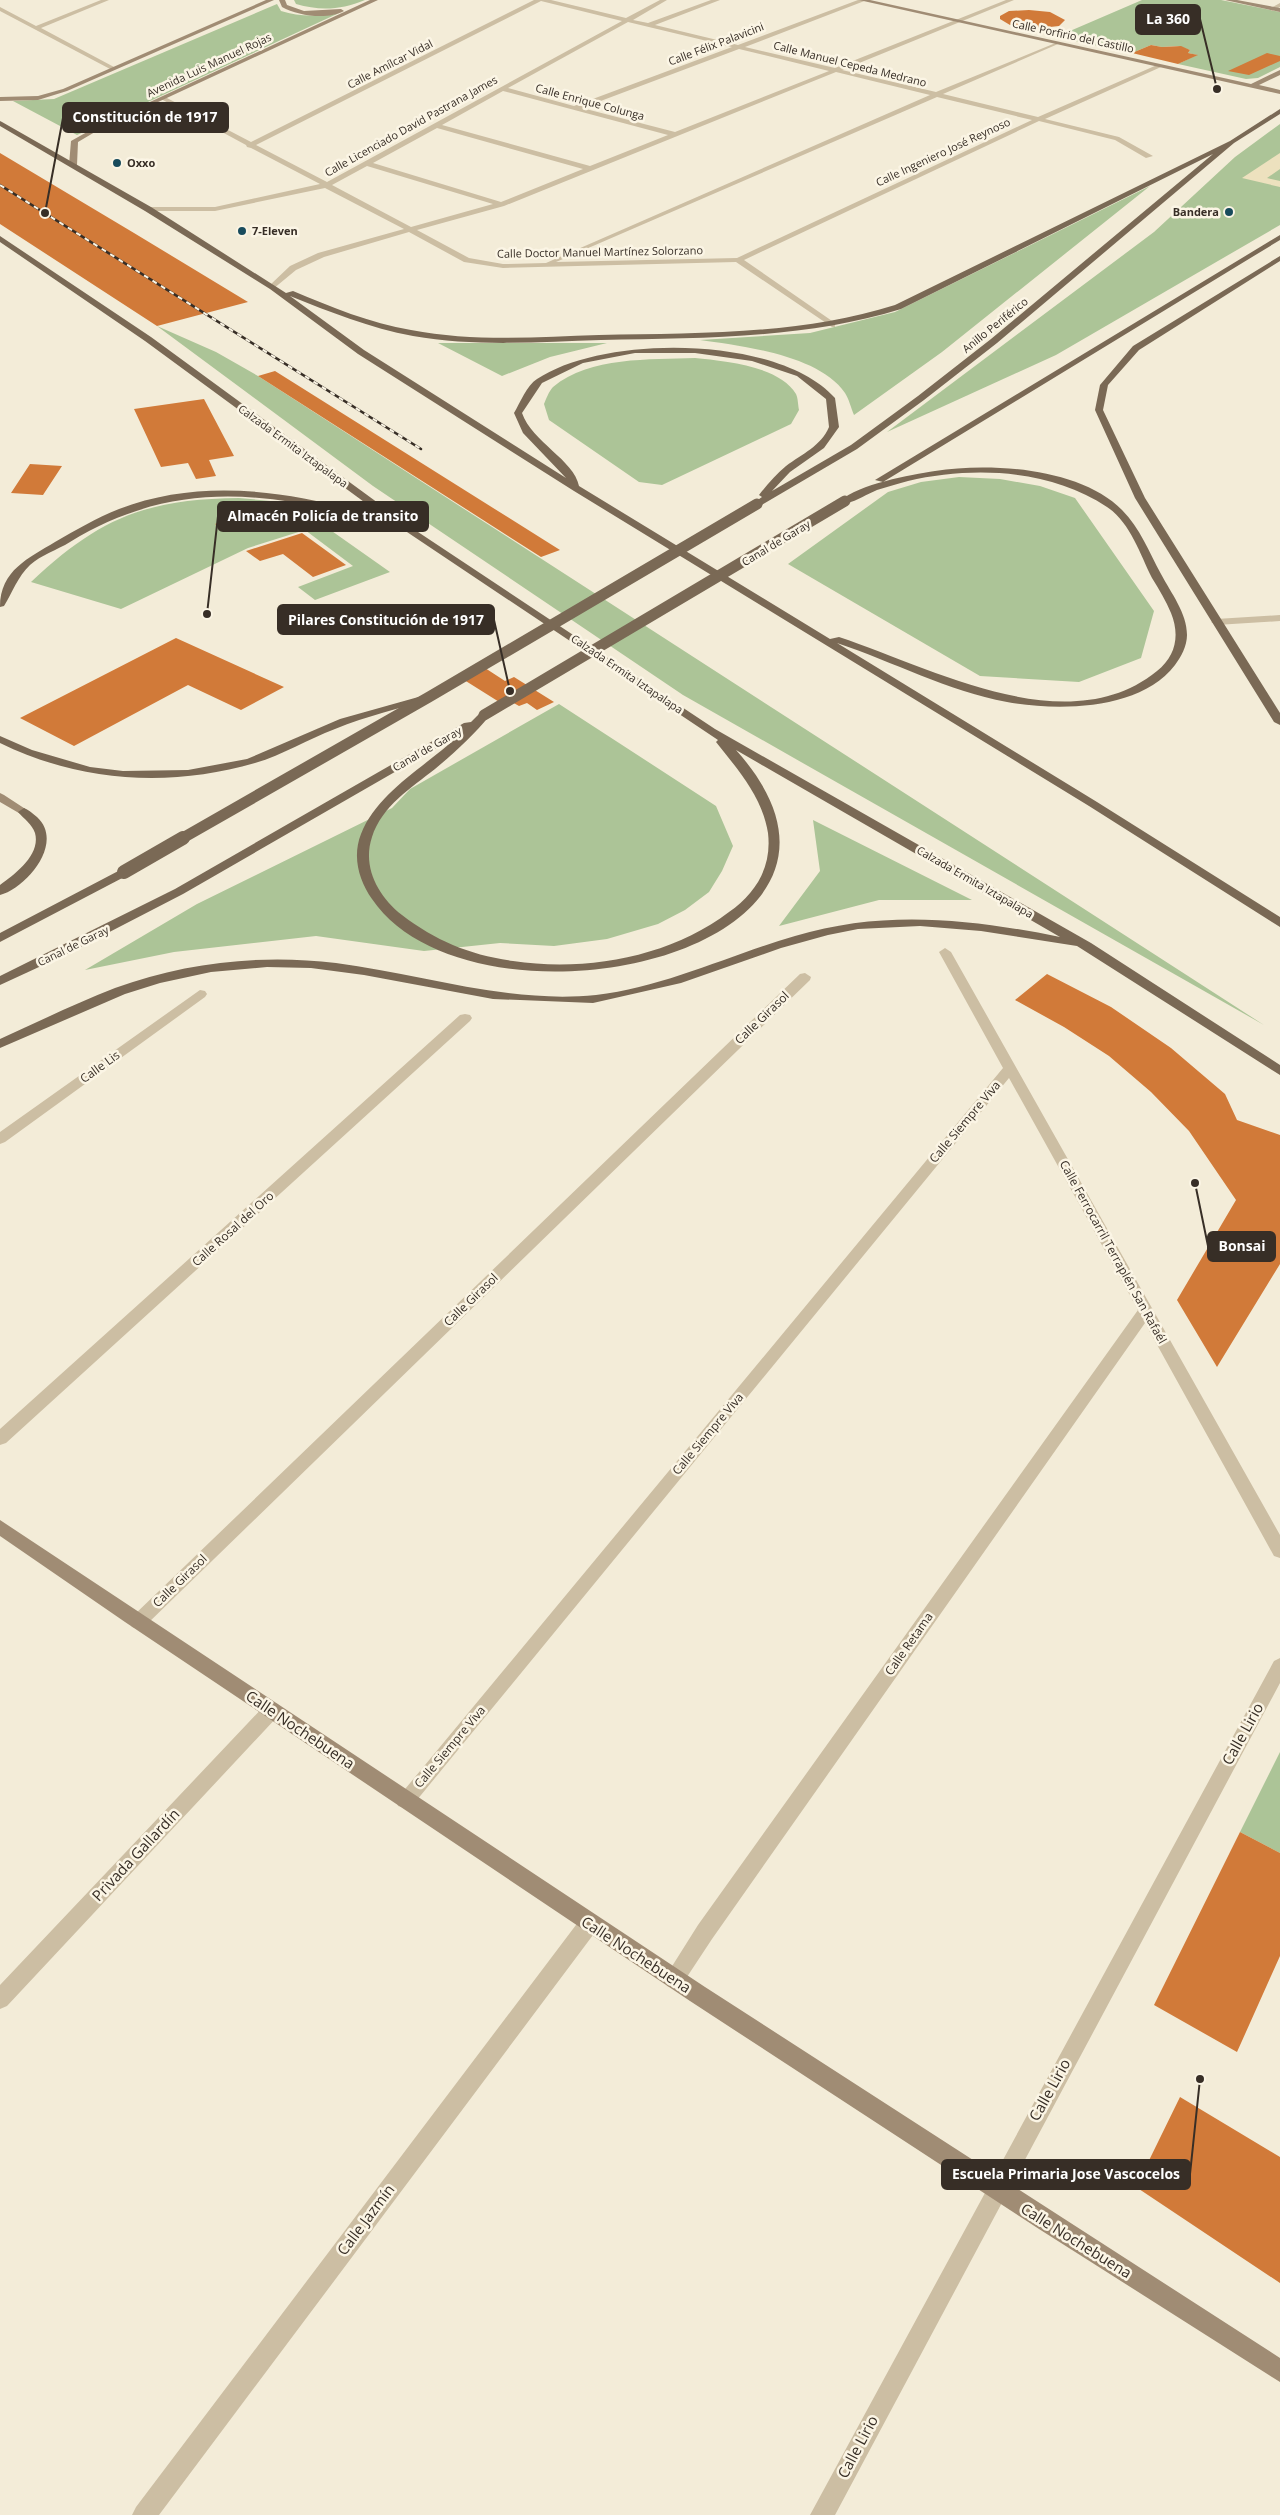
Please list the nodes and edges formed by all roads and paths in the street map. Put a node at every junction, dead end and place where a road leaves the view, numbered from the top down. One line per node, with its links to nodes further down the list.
1 (106, 0): 19 (street)
2 (272, 0): 23 (street)
3 (282, 0): 12 (street)
4 (375, 0): 12 (street, Avenida Luis Manuel Rojas)
5 (541, 0): 16 (street, Calle Manuel Cepeda Medrano); 39 (street, Calle Amílcar Vidal)
6 (664, 0): 16 (street, Calle Licenciado David Pastrana James)
7 (716, 0): 18 (street)
8 (863, 0): 17 (street, Calle Porfirio del Castillo); 21 (street, Calle Félix Palavicini)
9 (1010, 0): 17 (street)
10 (1228, 0): 14 (street)
11 (1280, 5): 14 (street)
12 (362, 6): 30 (street, Avenida Luis Manuel Rojas)
13 (0, 9): 19 (street)
14 (1272, 9): 15 (street)
15 (1280, 10)
16 (626, 20): 18 (street, Calle Manuel Cepeda Medrano); 27 (street, Calle Licenciado David Pastrana James)
17 (957, 21): 20 (street, Calle Porfirio del Castillo); 24 (street)
18 (647, 26): 21 (street, Calle Manuel Cepeda Medrano)
19 (36, 28): 23 (street)
20 (1056, 43): 22 (street, Calle Porfirio del Castillo); 29 (street)
21 (737, 47): 24 (street, Calle Manuel Cepeda Medrano); 32 (street, Calle Félix Palavicini)
22 (1159, 66): 26 (street, Calle Porfirio del Castillo); 34 (street, Calle Ingeniero José Reynoso)
23 (112, 68): 31 (street)
24 (833, 70): 29 (street, Calle Manuel Cepeda Medrano); 37 (street)
25 (1280, 72): 26 (street)
26 (1252, 86): 28 (street, Calle Porfirio del Castillo)
27 (502, 89): 32 (street, Calle Enrique Colunga); 36 (street, Calle Licenciado David Pastrana James)
28 (1280, 92)
29 (935, 94): 34 (street, Calle Manuel Cepeda Medrano); 52 (street)
30 (163, 98): 39 (street, Calle Doctor Manuel Martínez Solorzano); 42 (street, Avenida Luis Manuel Rojas)
31 (0, 99)
32 (575, 108): 37 (street, Calle Enrique Colunga)
33 (1280, 111): 38 (main road)
34 (1039, 119): 40 (street, Calle Manuel Cepeda Medrano); 51 (street, Calle Ingeniero José Reynoso)
35 (0, 123): 42 (main road)
36 (435, 125): 41 (street, Calle Licenciado David Pastrana James); 43 (street)
37 (674, 134): 43 (street)
38 (1232, 142): 54 (main road); 57 (main road, Anillo Periférico)
39 (249, 146): 44 (street, Calle Doctor Manuel Martínez Solorzano)
40 (1149, 156)
41 (369, 164): 44 (street, Calle Licenciado David Pastrana James); 45 (street)
42 (73, 165): 46 (main road)
43 (589, 168): 45 (street)
44 (327, 185): 46 (street, Calle Licenciado David Pastrana James); 47 (street, Calle Doctor Manuel Martínez Solorzano)
45 (501, 204): 47 (street)
46 (148, 209): 53 (main road)
47 (411, 231): 52 (street, Calle Doctor Manuel Martínez Solorzano); 53 (street)
48 (1280, 236): 56 (main road)
49 (0, 238): 58 (main road, Calzada Ermita Iztapalapa)
50 (1280, 258): 61 (main road)
51 (738, 260): 52 (street, Calle Doctor Manuel Martínez Solorzano); 54 (street)
52 (542, 265)
53 (273, 286): 54 (main road); 55 (main road)
54 (832, 326)
55 (577, 489): 57 (main road); 62 (main road)
56 (846, 501): 62 (main road); 64 (main road, Canal de Garay, bridge)
57 (757, 504): 63 (main road, bridge)
58 (412, 532): 59 (main road); 66 (main road, Calzada Ermita Iztapalapa)
59 (0, 604)
60 (1280, 618): 61 (street)
61 (1216, 622): 65 (main road)
62 (815, 633): 71 (main road)
63 (429, 697): 67 (main road, bridge); 72 (main road, bridge)
64 (484, 715): 66 (main road); 76 (main road, Canal de Garay)
65 (1280, 722)
66 (711, 731): 73 (main road, Calzada Ermita Iztapalapa)
67 (0, 739)
68 (0, 797): 69 (street)
69 (24, 812): 70 (main road)
70 (0, 891)
71 (1280, 923)
72 (0, 938)
73 (1086, 946): 79 (main road); 81 (main road, Calzada Ermita Iztapalapa)
74 (945, 952): 80 (street, Calle Ferrocarril Terraplén San Rafaél)
75 (805, 977): 87 (street, Calle Girasol)
76 (0, 981)
77 (200, 994): 82 (street, Calle Lis)
78 (465, 1018): 84 (street, Calle Rosal del Oro)
79 (0, 1044)
80 (1010, 1068): 83 (street, Calle Ferrocarril Terraplén San Rafaél); 90 (street, Calle Siempre Viva)
81 (1280, 1071)
82 (0, 1139)
83 (1146, 1310): 86 (street, Calle Ferrocarril Terraplén San Rafaél); 92 (street, Calle Retama)
84 (0, 1439)
85 (0, 1527): 87 (street, Calle Nochebuena)
86 (1280, 1551)
87 (138, 1622): 89 (street, Calle Nochebuena)
88 (1280, 1666): 94 (street, Calle Lirio)
89 (272, 1710): 90 (street, Calle Nochebuena); 93 (street, Privada Gallardín)
90 (406, 1800): 91 (street, Calle Nochebuena)
91 (589, 1924): 92 (street, Calle Nochebuena); 96 (street, Calle Jazmín)
92 (674, 1980): 94 (street, Calle Nochebuena)
93 (0, 1999)
94 (996, 2190): 95 (street, Calle Nochebuena); 97 (street, Calle Lirio)
95 (1280, 2371)
96 (144, 2515)
97 (822, 2515)

